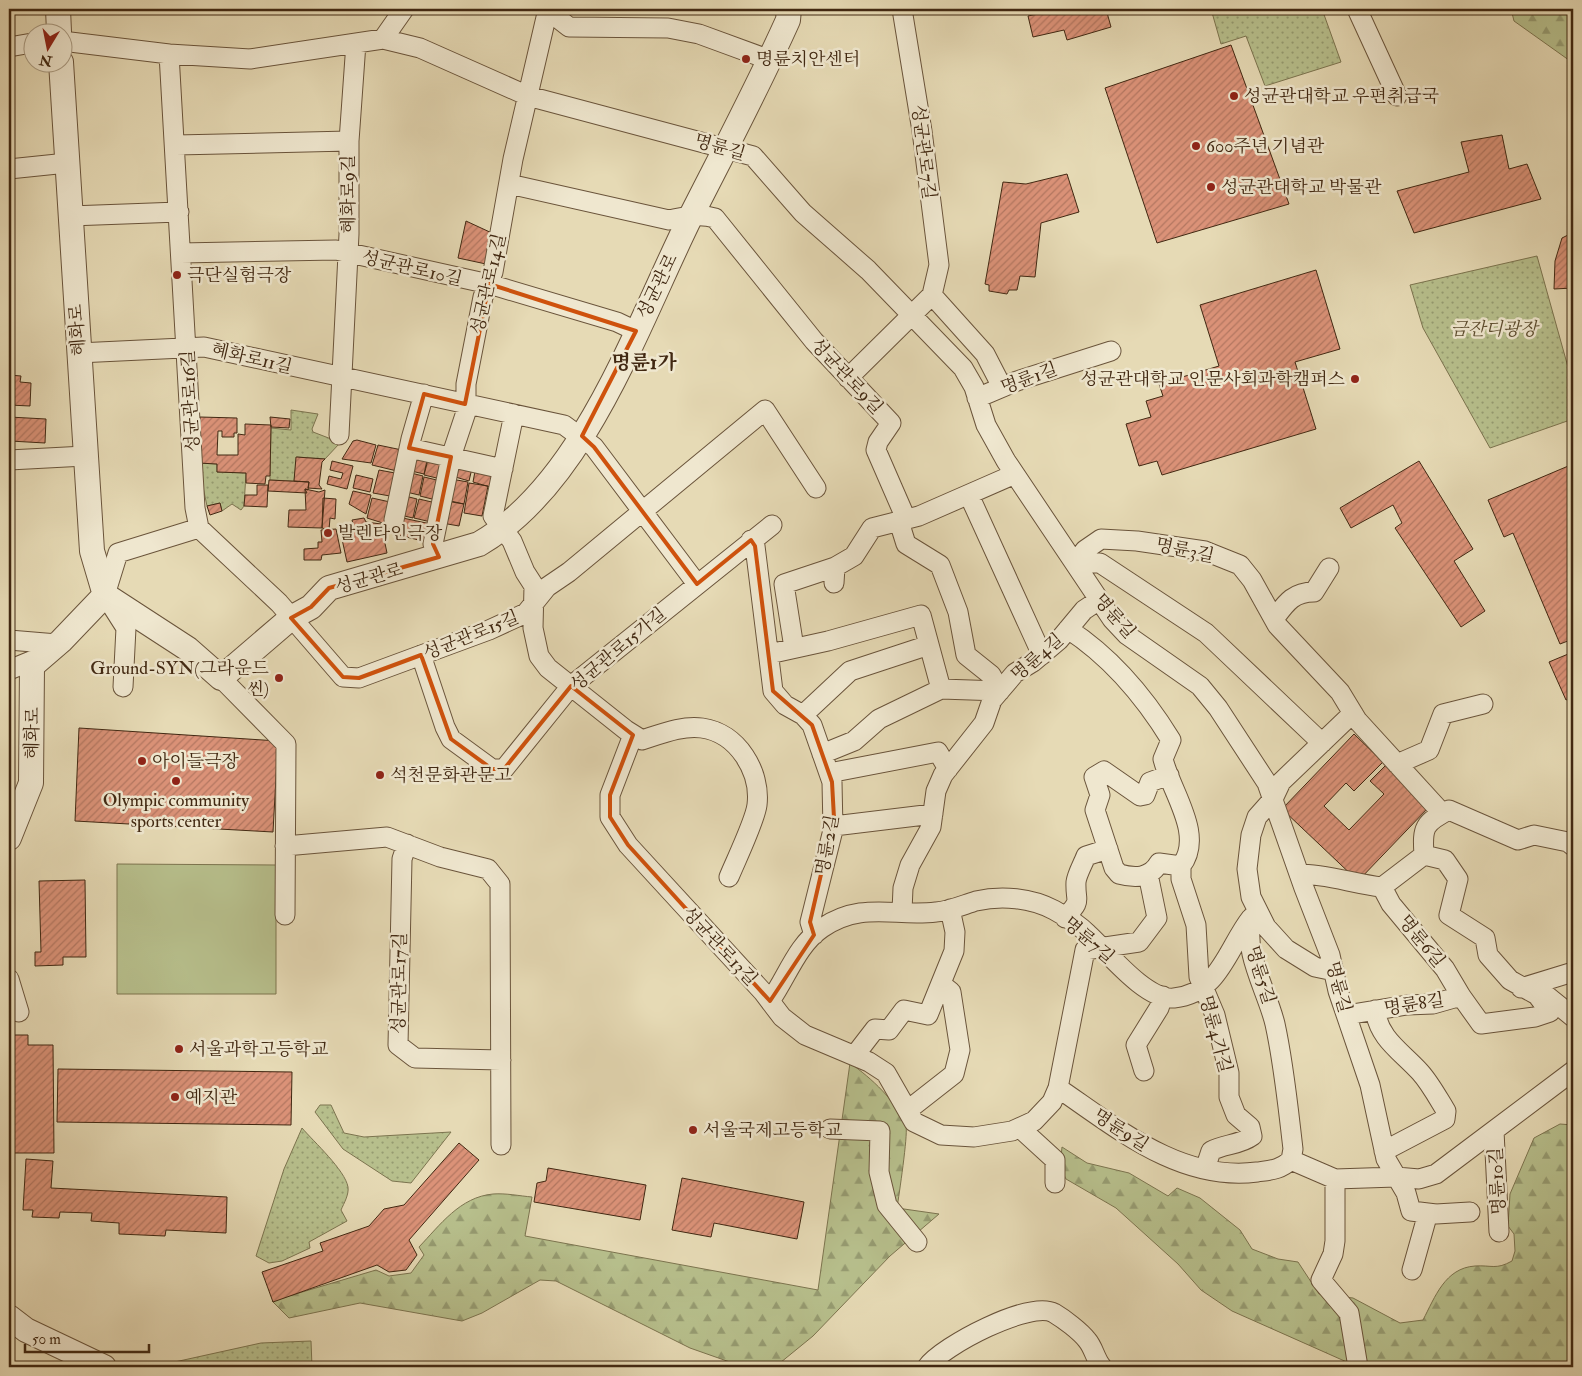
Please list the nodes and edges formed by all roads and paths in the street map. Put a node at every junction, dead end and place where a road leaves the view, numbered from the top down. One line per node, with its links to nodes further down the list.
1 (58, 9): 7 (street)
2 (404, 9): 8 (street)
3 (550, 9): 14 (street); 16 (street, 성균관로14길)
4 (789, 9): 14 (street, 성균관로)
5 (902, 9): 30 (street, 성균관로7길)
6 (1357, 9): 17 (street)
7 (59, 22)
8 (383, 39): 10 (street); 16 (street, 명륜길)
9 (72, 42): 13 (street)
10 (356, 43): 13 (street); 18 (street, 혜화로9길)
11 (22, 45): 12 (street)
12 (9, 47)
13 (169, 54): 19 (street, 성균관로16길)
14 (770, 60): 20 (street, 성균관로)
15 (62, 72): 21 (street, 혜화로)
16 (528, 96): 20 (street, 명륜길); 23 (street, 성균관로14길)
17 (1397, 96)
18 (349, 141): 19 (street); 28 (street, 혜화로9길)
19 (176, 145): 24 (street, 성균관로16길)
20 (727, 148): 26 (street, 성균관로); 31 (street, 명륜길)
21 (67, 163): 22 (street); 25 (street, 혜화로)
22 (9, 169)
23 (509, 184): 26 (street); 29 (street, 성균관로14길)
24 (179, 212): 25 (street); 27 (street, 성균관로16길)
25 (70, 216): 35 (street, 혜화로)
26 (691, 216): 32 (street, 성균관로); 37 (street, 성균관로9길)
27 (181, 253): 28 (street, 성균관로10길); 33 (street, 성균관로16길)
28 (348, 253): 29 (street, 성균관로10길); 36 (street, 혜화로9길)
29 (489, 284): 32 (street, 성균관로10길); 41 (street, 성균관로14길)
30 (932, 295): 31 (street); 38 (street)
31 (912, 314): 37 (street); 40 (street, 명륜길)
32 (636, 331): 44 (street, 성균관로)
33 (188, 347): 35 (street, 혜화로11길); 36 (street, 혜화로11길); 57 (street, 성균관로16길)
34 (1110, 351): 38 (street, 명륜1길)
35 (78, 353): 46 (street, 혜화로)
36 (342, 377): 39 (street, 혜화로11길); 43 (street, 혜화로9길)
37 (848, 378): 55 (street, 성균관로9길)
38 (1002, 388): 40 (street, 명륜1길)
39 (424, 394): 41 (street, 혜화로11길); 45 (street)
40 (978, 398): 50 (street, 명륜길)
41 (465, 404): 42 (street, 혜화로11길); 47 (street, 성균관로14길)
42 (514, 414): 44 (street, 혜화로11길); 49 (street)
43 (339, 435)
44 (582, 436): 53 (street); 58 (street, 성균관로)
45 (409, 448): 47 (street); 54 (street)
46 (85, 456): 48 (street); 64 (street, 혜화로)
47 (451, 457): 49 (street); 60 (street, 성균관로14길)
48 (9, 460)
49 (503, 469): 58 (street)
50 (1015, 474): 52 (street); 61 (street, 명륜길)
51 (816, 488): 53 (street, 성균관로15길)
52 (969, 495): 55 (street); 75 (street)
53 (642, 511): 63 (street); 66 (street, 성균관로15길)
54 (394, 520)
55 (902, 521): 72 (street); 82 (street, 성균관로9길)
56 (772, 525): 59 (street, 성균관로15가길)
57 (199, 528): 64 (street, 혜화로); 67 (street)
58 (502, 529): 60 (street, 성균관로); 66 (street)
59 (751, 540): 63 (street, 성균관로15가길); 74 (street, 명륜2길)
60 (439, 557): 67 (street, 성균관로)
61 (1076, 563): 65 (street, 명륜길); 68 (street, 명륜3길); 87 (street, 명륜길)
62 (1329, 568): 68 (street)
63 (697, 584): 79 (street, 성균관로15가길)
64 (104, 595): 73 (street, 혜화로); 78 (street); 80 (street)
65 (1099, 600): 69 (street, 명륜4길); 93 (street, 명륜길)
66 (534, 605): 76 (street, 성균관로15길); 79 (street)
67 (291, 618): 76 (street, 성균관로15길); 78 (street, 성균관로)
68 (1274, 619): 84 (street, 명륜3길)
69 (1068, 629): 75 (street, 명륜4길); 92 (street)
70 (9, 640): 73 (street)
71 (929, 645): 72 (street); 81 (street); 85 (street)
72 (794, 648): 74 (street)
73 (51, 650): 77 (street); 97 (street, 혜화로)
74 (769, 654): 85 (street, 명륜2길)
75 (1042, 654): 82 (street, 명륜4길)
76 (422, 655): 79 (street, 성균관로15가길)
77 (9, 670)
78 (221, 678): 99 (street)
79 (571, 686): 86 (street)
80 (123, 687)
81 (941, 690): 82 (street); 88 (street)
82 (1000, 691): 90 (street, 명륜4길)
83 (1483, 704): 89 (street)
84 (1353, 713): 87 (street); 89 (street, 명륜3길)
85 (803, 715): 88 (street, 명륜2길)
86 (633, 734): 106 (street); 123 (street, 성균관로13길)
87 (1322, 743): 93 (street)
88 (822, 754): 91 (street, 명륜2길)
89 (1397, 764): 95 (street, 명륜3길)
90 (948, 769): 91 (street); 94 (street, 명륜4길)
91 (829, 773): 96 (street, 명륜2길)
92 (1169, 775): 101 (street); 103 (street)
93 (1273, 799): 105 (street, 명륜길); 110 (street, 명륜5길)
94 (933, 814): 96 (street); 109 (street, 명륜4길)
95 (1442, 814): 100 (street); 102 (street)
96 (834, 826): 113 (street, 명륜2길)
97 (9, 838)
98 (406, 844): 99 (street); 129 (street); 129 (street, 성균관로17길)
99 (285, 846): 111 (street)
100 (1573, 846)
101 (1108, 849): 104 (street); 112 (street)
102 (1424, 855): 107 (street); 120 (street)
103 (1180, 866): 104 (street); 119 (street, 명륜4가길)
104 (1148, 874): 114 (street)
105 (1299, 874): 107 (street); 115 (street, 명륜길)
106 (729, 877)
107 (1382, 887): 122 (street, 명륜6길)
108 (950, 909): 109 (street, 명륜7길); 112 (street, 명륜7길); 118 (street)
109 (902, 912): 113 (street, 명륜7길)
110 (1254, 913): 115 (street); 119 (street, 명륜7길); 139 (street, 명륜5길)
111 (285, 914)
112 (1065, 918): 114 (street, 명륜7길)
113 (814, 935): 123 (street, 명륜7길)
114 (1100, 947): 121 (street, 명륜7길); 132 (street)
115 (1334, 971): 126 (street, 명륜길)
116 (1569, 978): 120 (street)
117 (9, 979): 125 (street)
118 (940, 984): 128 (street); 133 (street)
119 (1204, 987): 121 (street, 명륜7길); 140 (street, 명륜4가길)
120 (1521, 988): 122 (street, 명륜8길); 127 (street)
121 (1163, 996): 130 (street)
122 (1461, 996): 124 (street, 명륜8길)
123 (770, 1001): 128 (street, 성균관로13길)
124 (1375, 1010): 126 (street, 명륜8길); 138 (street, 명륜8길)
125 (19, 1012)
126 (1346, 1015): 138 (street, 명륜길)
127 (1573, 1017)
128 (855, 1055): 133 (street, 성균관로13길)
129 (501, 1060): 137 (street)
130 (1144, 1071)
131 (1573, 1072): 136 (street, 명륜10길)
132 (1058, 1088): 134 (street, 성균관로13길); 140 (street, 명륜9길)
133 (908, 1110): 134 (street, 성균관로13길)
134 (1020, 1128): 143 (street)
135 (830, 1129): 147 (street)
136 (1494, 1131): 141 (street, 명륜10길); 146 (street, 명륜10길)
137 (501, 1145)
138 (1384, 1151): 141 (street, 명륜길)
139 (1291, 1160): 140 (street, 명륜9길); 142 (street)
140 (1205, 1169)
141 (1396, 1177): 142 (street); 145 (street, 명륜10길)
142 (1335, 1179): 153 (street)
143 (1055, 1183)
144 (1470, 1212): 145 (street, 명륜10길)
145 (1428, 1213): 148 (street)
146 (1499, 1232)
147 (917, 1242)
148 (1412, 1270)
149 (9, 1317): 150 (street)
150 (104, 1367)
151 (927, 1367): 152 (street)
152 (1102, 1367)
153 (1358, 1367)

